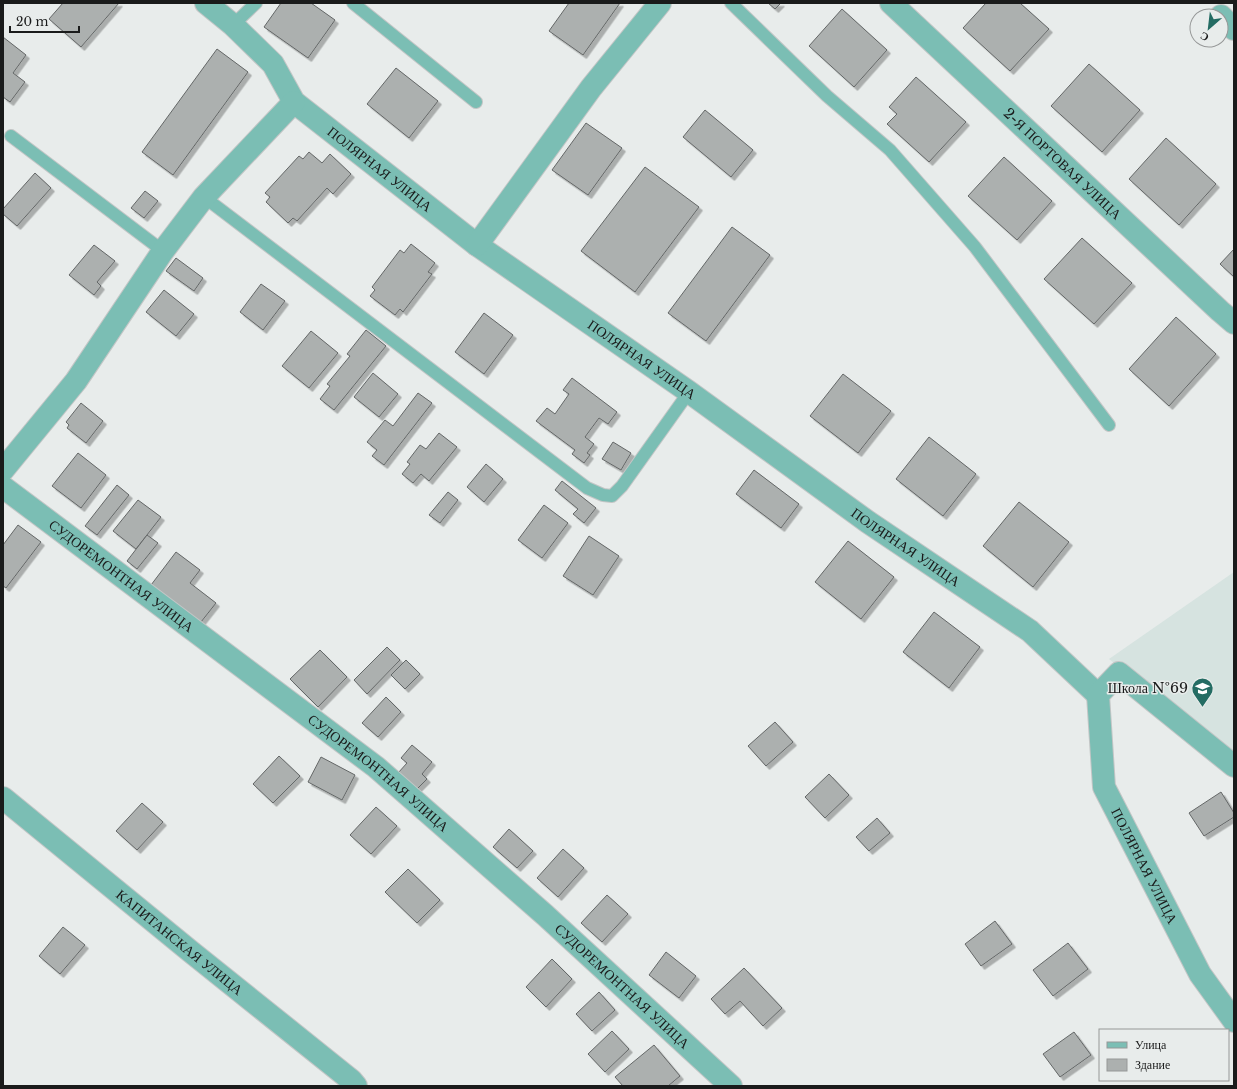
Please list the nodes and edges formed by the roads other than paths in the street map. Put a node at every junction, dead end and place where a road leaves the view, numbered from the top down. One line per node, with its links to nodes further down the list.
1 (206, 3): 7 (street, ПОЛЯРНАЯ УЛИЦА)
2 (256, 3): 7 (lane)
3 (353, 3): 9 (lane)
4 (660, 3): 12 (street)
5 (731, 3): 16 (lane)
6 (891, 3): 14 (street, 2-Я ПОРТОВАЯ УЛИЦА)
7 (233, 25): 8 (street, ПОЛЯРНАЯ УЛИЦА)
8 (294, 102): 11 (street); 12 (street, ПОЛЯРНАЯ УЛИЦА)
9 (476, 102)
10 (12, 136): 13 (lane)
11 (204, 197): 13 (street); 15 (lane)
12 (477, 245): 15 (street, ПОЛЯРНАЯ УЛИЦА)
13 (163, 251): 17 (street)
14 (1234, 323)
15 (689, 392): 19 (street, ПОЛЯРНАЯ УЛИЦА)
16 (1109, 425)
17 (3, 470)
18 (3, 487): 24 (street, СУДОРЕМОНТНАЯ УЛИЦА)
19 (1098, 695): 20 (street); 22 (street, ПОЛЯРНАЯ УЛИЦА)
20 (1234, 766)
21 (3, 798): 23 (street, КАПИТАНСКАЯ УЛИЦА)
22 (1234, 1021)
23 (356, 1086)
24 (732, 1086)

